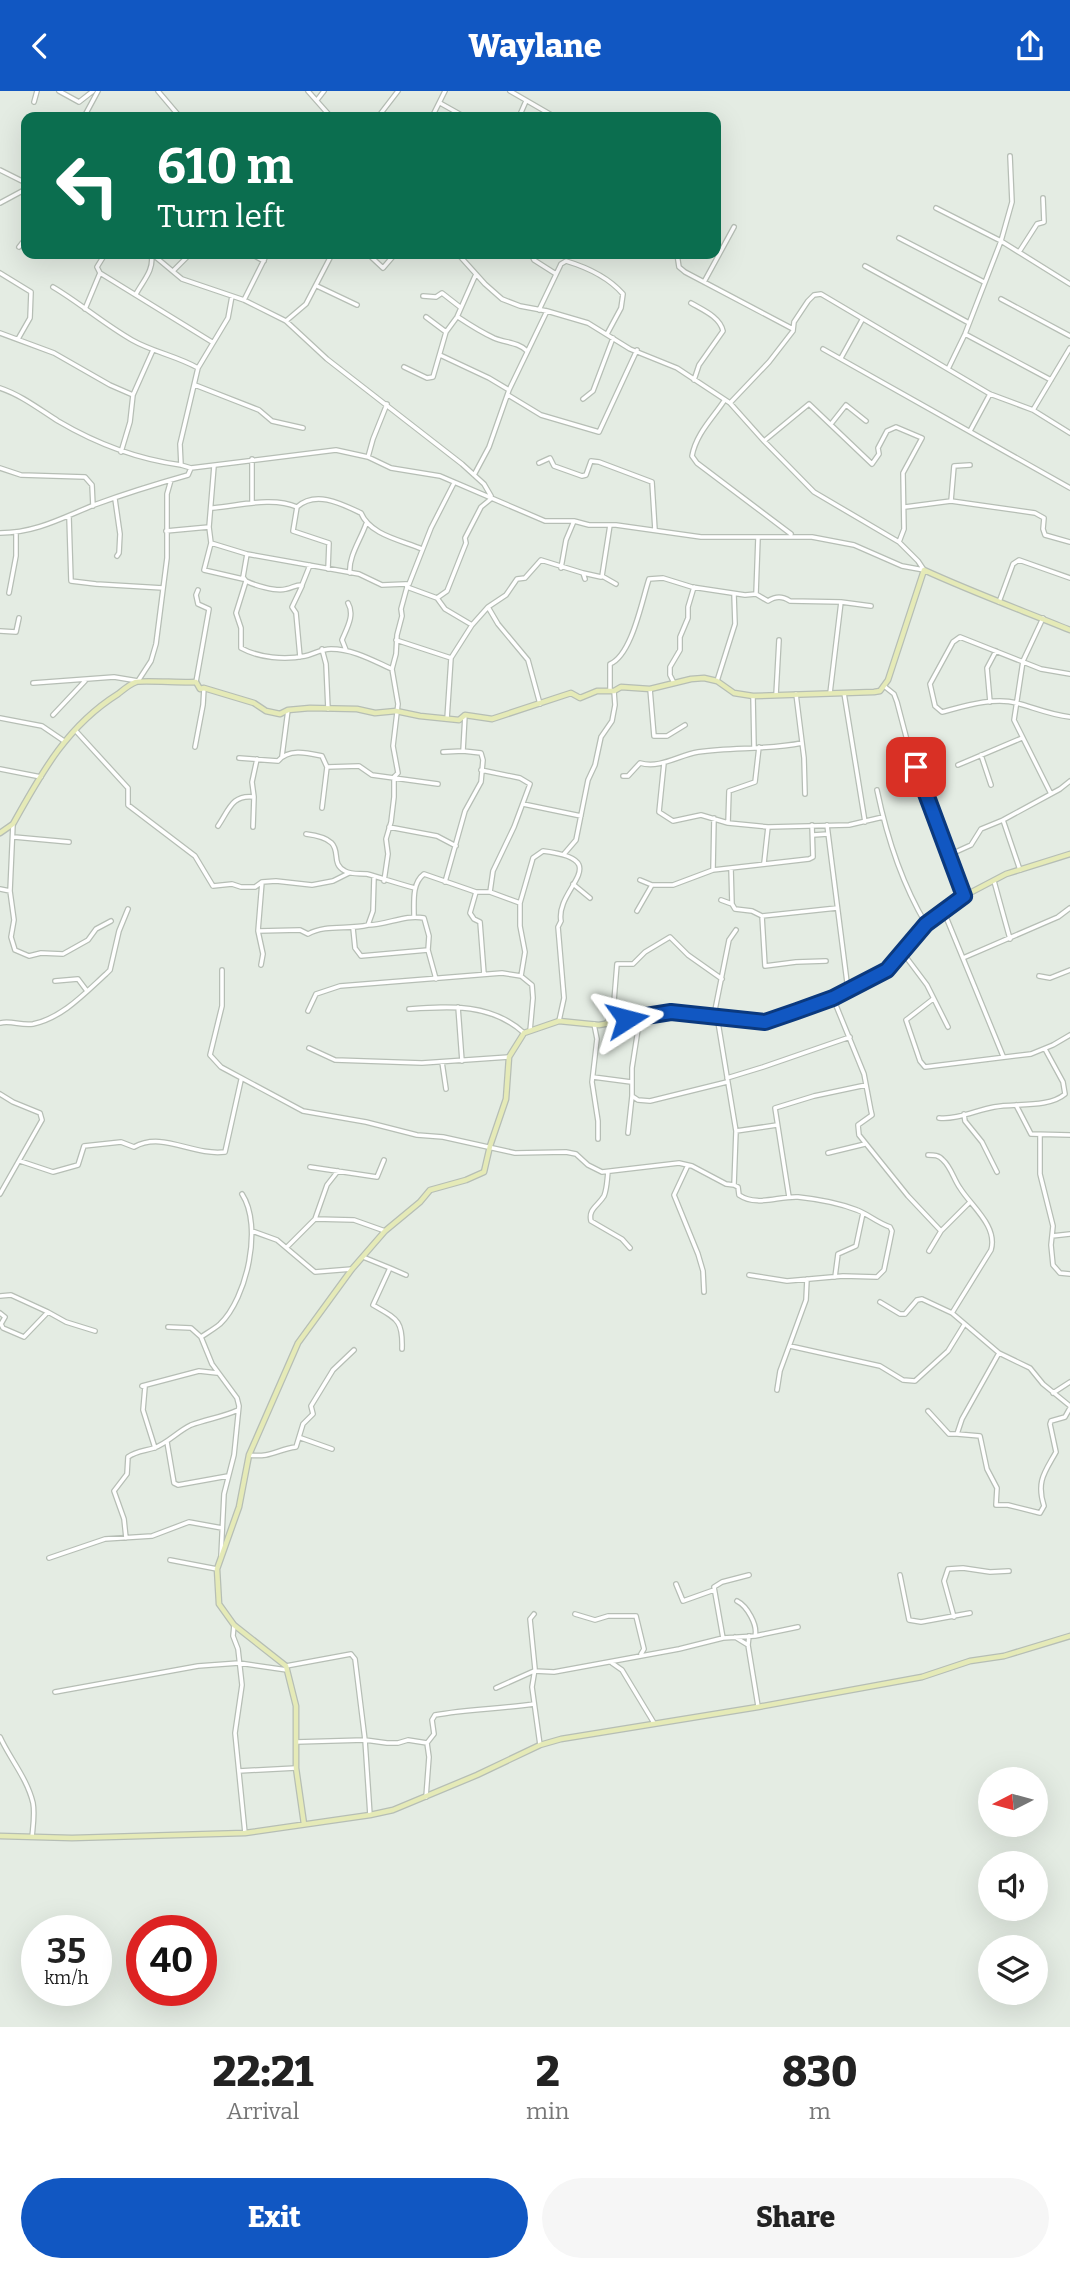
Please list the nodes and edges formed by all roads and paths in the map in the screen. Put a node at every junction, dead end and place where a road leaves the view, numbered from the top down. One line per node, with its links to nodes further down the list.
1 (37, 91): 11 (street)
2 (59, 91): 3 (street)
3 (96, 91): 14 (street)
4 (158, 91): 15 (street)
5 (308, 91): 10 (street)
6 (324, 91): 10 (street)
7 (398, 91): 17 (street)
8 (445, 91): 13 (street)
9 (510, 91): 12 (street)
10 (317, 100): 16 (street)
11 (34, 101)
12 (526, 101): 20 (street); 21 (street)
13 (440, 103): 18 (street); 19 (street)
14 (86, 112)
15 (176, 112)
16 (327, 112)
17 (383, 112)
18 (435, 112)
19 (456, 112)
20 (521, 112)
21 (546, 112)
22 (1010, 156): 31 (street)
23 (0, 170): 24 (street)
24 (21, 180)
25 (21, 192): 27 (street)
26 (1043, 198): 35 (street)
27 (0, 203)
28 (936, 208): 31 (street)
29 (734, 227): 34 (street)
30 (899, 238): 56 (street)
31 (1000, 241): 35 (street); 56 (street)
32 (21, 244): 33 (street)
33 (19, 247)
34 (721, 251)
35 (1019, 252): 57 (street)
36 (102, 259): 52 (street)
37 (152, 259): 60 (street)
38 (157, 259): 50 (street)
39 (185, 259): 50 (street)
40 (260, 259): 48 (street)
41 (329, 259): 58 (street)
42 (373, 259): 43 (street)
43 (391, 259)
44 (462, 259): 53 (street)
45 (534, 259): 54 (street)
46 (678, 259): 55 (street)
47 (717, 259): 55 (street)
48 (264, 261): 64 (street)
49 (865, 266): 75 (street)
50 (173, 271): 61 (street)
51 (0, 273): 83 (street)
52 (100, 273): 60 (street); 68 (street)
53 (476, 274): 67 (street); 69 (street)
54 (556, 274): 69 (street); 79 (street)
55 (704, 282): 76 (street)
56 (984, 282): 75 (street)
57 (1070, 284)
58 (317, 286): 66 (street); 74 (street)
59 (53, 287): 68 (street)
60 (136, 294): 84 (street)
61 (232, 296): 64 (street); 84 (street)
62 (423, 296): 67 (street)
63 (1001, 299): 81 (street)
64 (244, 300): 74 (street)
65 (691, 303): 95 (street)
66 (357, 305)
67 (460, 307): 72 (street)
68 (85, 309): 87 (street)
69 (539, 310): 70 (street)
70 (547, 310): 79 (street); 89 (street)
71 (426, 317): 77 (street)
72 (457, 317): 77 (street); 89 (street)
73 (862, 320): 76 (street); 91 (street); 94 (street)
74 (286, 321): 105 (street)
75 (969, 323): 80 (street)
76 (793, 329): 104 (street)
77 (446, 332): 90 (street)
78 (0, 333): 83 (street)
79 (607, 334): 82 (street)
80 (965, 334): 94 (street); 96 (street)
81 (1070, 336)
82 (613, 338): 88 (street); 102 (street)
83 (18, 339): 101 (street)
84 (212, 342): 93 (street)
85 (1070, 348): 96 (street)
86 (823, 349): 91 (street)
87 (153, 350): 93 (street); 101 (street)
88 (638, 350): 95 (street); 99 (street)
89 (527, 351): 99 (street)
90 (440, 355): 92 (street); 99 (street)
91 (841, 358): 110 (street)
92 (404, 367)
93 (198, 368): 97 (street)
94 (948, 369): 100 (street)
95 (694, 380): 103 (street)
96 (1051, 380): 106 (street)
97 (195, 385): 109 (street); 117 (street)
98 (0, 388): 113 (street)
99 (508, 393): 122 (street)
100 (990, 394): 106 (street); 110 (street)
101 (133, 395): 113 (street)
102 (583, 399)
103 (724, 400): 104 (street); 143 (street)
104 (730, 403): 112 (street)
105 (387, 404): 114 (street); 122 (street)
106 (1033, 410): 111 (street)
107 (866, 421): 108 (street)
108 (831, 424): 112 (street); 132 (street)
109 (303, 428)
110 (970, 431): 125 (street)
111 (1070, 433)
112 (764, 441): 145 (street)
113 (121, 452): 117 (street)
114 (368, 457): 115 (street); 124 (street)
115 (252, 459): 119 (street); 129 (street)
116 (539, 463): 139 (street)
117 (181, 465): 121 (street)
118 (970, 465): 128 (street)
119 (214, 466): 121 (street); 133 (street)
120 (0, 468): 130 (street)
121 (191, 468): 123 (street)
122 (474, 475): 126 (street)
123 (171, 480): 127 (street); 140 (street)
124 (454, 484): 126 (street); 148 (street)
125 (1070, 488)
126 (491, 497): 135 (street); 170 (street)
127 (115, 498): 130 (street); 150 (street)
128 (951, 501): 132 (street); 146 (street)
129 (252, 502): 131 (street); 133 (street)
130 (93, 506): 134 (street)
131 (297, 507): 136 (street); 153 (street)
132 (905, 507): 145 (street)
133 (213, 508): 138 (street)
134 (69, 517): 142 (street); 165 (street)
135 (574, 521): 137 (street); 152 (street)
136 (366, 524): 148 (street); 155 (street)
137 (610, 525): 139 (street); 157 (street)
138 (209, 527): 140 (street); 147 (street)
139 (655, 530): 144 (street)
140 (166, 531): 165 (street)
141 (0, 533): 142 (street)
142 (16, 533): 167 (street)
143 (792, 536): 144 (street); 154 (street)
144 (758, 537): 169 (street)
145 (899, 542): 154 (street)
146 (1070, 542)
147 (211, 543): 149 (street); 160 (street)
148 (422, 549): 163 (street)
149 (247, 554): 151 (street); 160 (street)
150 (117, 555)
151 (310, 565): 153 (street); 162 (street)
152 (562, 568): 156 (street); 175 (street)
153 (328, 569): 155 (street)
154 (924, 571): 172 (street); 197 (street)
155 (349, 573): 163 (street)
156 (583, 573): 157 (street); 159 (street)
157 (603, 578): 161 (street)
158 (1070, 578): 172 (street)
159 (585, 579)
160 (244, 580): 162 (street); 186 (street)
161 (616, 584)
162 (302, 585): 186 (street)
163 (406, 585): 170 (street); 181 (street)
164 (694, 587): 168 (street); 196 (street); 200 (street)
165 (163, 588): 192 (street)
166 (198, 590): 194 (street)
167 (9, 593)
168 (734, 594): 169 (street); 193 (street)
169 (756, 594): 171 (street)
170 (437, 598): 178 (street)
171 (841, 601): 174 (street); 201 (street)
172 (999, 602): 176 (street)
173 (348, 603): 184 (street)
174 (871, 606)
175 (488, 607): 178 (street); 208 (street)
176 (1044, 617): 179 (street); 188 (street)
177 (19, 618): 180 (street)
178 (472, 625): 187 (street)
179 (1070, 629)
180 (0, 631)
181 (396, 640): 187 (street); 189 (street)
182 (779, 640): 204 (street)
183 (322, 649): 184 (street); 186 (street); 209 (street)
184 (346, 650): 189 (street)
185 (996, 651): 188 (street); 206 (street); 206 (street)
186 (300, 657)
187 (451, 658): 216 (street)
188 (1023, 661): 190 (street); 207 (street)
189 (392, 669): 211 (street)
190 (1070, 674)
191 (85, 681): 192 (street); 195 (street); 212 (street)
192 (138, 681): 194 (street); 218 (street)
193 (717, 681): 196 (street); 205 (street)
194 (196, 682): 198 (street)
195 (33, 683)
196 (674, 683): 199 (street)
197 (884, 686): 202 (street); 268 (street)
198 (204, 688): 210 (street); 222 (street)
199 (650, 689): 200 (street); 217 (street)
200 (612, 690): 208 (street); 247 (street)
201 (830, 693): 202 (street); 203 (street)
202 (844, 693): 251 (street)
203 (796, 694): 204 (street); 221 (street)
204 (776, 695): 205 (street)
205 (753, 697): 223 (street)
206 (990, 702): 207 (street)
207 (1015, 702): 214 (street); 219 (street)
208 (540, 704): 213 (street)
209 (328, 709): 210 (street); 211 (street)
210 (288, 710): 227 (street)
211 (396, 711): 216 (street); 237 (street)
212 (53, 715)
213 (465, 715): 216 (street); 224 (street)
214 (1070, 717)
215 (0, 718): 220 (street)
216 (447, 719)
217 (685, 725)
218 (74, 730): 220 (street); 279 (street)
219 (1022, 738): 226 (street); 243 (street)
220 (64, 741): 236 (street)
221 (802, 743): 223 (street); 242 (street)
222 (195, 747)
223 (757, 747): 230 (street); 252 (street)
224 (463, 751): 225 (street); 234 (street)
225 (443, 752)
226 (981, 755): 231 (street); 240 (street)
227 (282, 757): 229 (street); 232 (street)
228 (239, 758): 229 (street)
229 (257, 759): 244 (street)
230 (663, 763): 235 (street); 249 (street)
231 (958, 765)
232 (327, 767): 237 (street); 246 (street)
233 (0, 769): 236 (street)
234 (481, 770): 245 (street); 266 (street)
235 (622, 776)
236 (41, 777): 253 (street)
237 (394, 777): 239 (street); 258 (street)
238 (1070, 781): 243 (street)
239 (438, 784)
240 (991, 785)
241 (877, 790): 248 (street)
242 (805, 794)
243 (1051, 794): 250 (street)
244 (254, 797): 256 (street); 257 (street)
245 (523, 804): 247 (street); 287 (street)
246 (322, 808)
247 (581, 817): 267 (street)
248 (883, 817): 251 (street); 301 (street)
249 (714, 818): 252 (street); 272 (street)
250 (1003, 820): 268 (street); 273 (street)
251 (865, 822): 255 (street)
252 (728, 823): 259 (street)
253 (13, 824): 260 (street); 264 (street)
254 (812, 825): 255 (street); 259 (street); 263 (street)
255 (827, 825): 262 (street)
256 (218, 826)
257 (253, 827)
258 (389, 827): 266 (street); 277 (street)
259 (768, 827): 270 (street)
260 (0, 833)
261 (306, 834): 274 (street)
262 (828, 834): 263 (street); 293 (street)
263 (813, 835): 270 (street)
264 (14, 837): 265 (street); 285 (street)
265 (69, 842)
266 (456, 846): 280 (street)
267 (564, 854): 281 (street); 291 (street)
268 (949, 855): 288 (street)
269 (1070, 855): 273 (street)
270 (764, 863): 271 (street)
271 (731, 868): 272 (street); 292 (street)
272 (713, 870): 282 (street)
273 (1020, 870): 278 (street)
274 (349, 873): 275 (street); 279 (street)
275 (374, 878): 277 (street); 302 (street)
276 (640, 880): 282 (street)
277 (384, 881): 283 (street)
278 (994, 881): 288 (street); 306 (street)
279 (262, 882): 305 (street)
280 (445, 882): 283 (street); 286 (street)
281 (573, 884): 289 (street); 329 (street)
282 (652, 885): 296 (street)
283 (415, 888): 298 (street)
284 (0, 889): 285 (street)
285 (10, 891): 300 (street)
286 (476, 892): 287 (street); 314 (street)
287 (490, 892): 291 (street)
288 (964, 896): 297 (street)
289 (590, 898)
290 (721, 899): 292 (street)
291 (520, 903): 315 (street)
292 (732, 904): 299 (street)
293 (837, 908): 299 (street); 320 (street)
294 (1070, 908): 306 (street)
295 (128, 909): 321 (street)
296 (636, 911)
297 (944, 912): 301 (street); 309 (street)
298 (414, 916): 302 (street); 307 (street)
299 (762, 916): 310 (street)
300 (111, 921)
301 (926, 924): 308 (street)
302 (368, 925): 303 (street)
303 (353, 928): 305 (street); 307 (street)
304 (736, 930): 318 (street)
305 (258, 931): 311 (street)
306 (1010, 939): 309 (street)
307 (428, 950): 317 (street)
308 (903, 953): 320 (street); 323 (street)
309 (963, 958): 339 (street)
310 (826, 961)
311 (261, 965)
312 (222, 970): 344 (street)
313 (1070, 970): 316 (street)
314 (484, 974): 315 (street); 317 (street)
315 (521, 976): 334 (street)
316 (1039, 976)
317 (436, 979): 326 (street)
318 (722, 979): 327 (street); 331 (street)
319 (55, 981): 321 (street)
320 (848, 990): 322 (street)
321 (87, 991): 330 (street)
322 (833, 998): 327 (street); 336 (street)
323 (933, 999): 333 (street); 339 (street)
324 (458, 1007): 325 (street); 334 (street); 341 (street)
325 (409, 1009)
326 (308, 1011)
327 (716, 1016): 328 (street); 345 (street)
328 (637, 1017): 331 (street); 347 (street)
329 (559, 1021): 332 (street); 334 (street)
330 (0, 1023)
331 (607, 1023): 332 (street)
332 (594, 1024): 343 (street)
333 (948, 1027)
334 (527, 1032): 340 (street)
335 (1070, 1035): 338 (street)
336 (850, 1037): 345 (street); 349 (street)
337 (309, 1048): 342 (street)
338 (1045, 1049): 339 (street); 348 (street)
339 (1003, 1056)
340 (509, 1057): 341 (street); 363 (street)
341 (462, 1061): 342 (street)
342 (442, 1062): 350 (street)
343 (593, 1077): 347 (street); 361 (street)
344 (241, 1080): 363 (street); 367 (street)
345 (727, 1080): 352 (street); 357 (street)
346 (1070, 1080): 348 (street)
347 (631, 1082): 352 (street)
348 (1063, 1083): 353 (street)
349 (866, 1085): 356 (street); 362 (street)
350 (446, 1089)
351 (0, 1094): 367 (street)
352 (632, 1096): 358 (street)
353 (1016, 1105): 354 (street); 359 (street)
354 (964, 1114): 355 (street); 372 (street)
355 (939, 1118)
356 (776, 1125): 357 (street); 376 (street)
357 (736, 1131): 373 (street)
358 (628, 1133)
359 (1040, 1135): 360 (street); 384 (street)
360 (1070, 1135)
361 (598, 1139)
362 (865, 1144): 364 (street); 382 (street)
363 (490, 1146): 371 (street); 381 (street)
364 (828, 1153)
365 (928, 1154): 377 (street)
366 (384, 1160): 370 (street)
367 (20, 1161): 374 (street)
368 (688, 1164): 371 (street); 373 (street); 396 (street)
369 (310, 1167): 370 (street)
370 (338, 1171): 379 (street)
371 (608, 1172): 386 (street)
372 (998, 1173)
373 (734, 1185): 376 (street)
374 (0, 1194)
375 (242, 1194): 380 (street)
376 (789, 1197): 378 (street)
377 (971, 1202): 382 (street); 401 (street)
378 (863, 1213): 394 (street); 394 (street)
379 (315, 1219): 381 (street); 385 (street)
380 (252, 1231): 385 (street); 405 (street)
381 (385, 1231): 388 (street)
382 (941, 1231): 387 (street)
383 (1070, 1234): 384 (street)
384 (1052, 1236): 391 (street)
385 (287, 1247): 390 (street)
386 (631, 1248)
387 (929, 1251)
388 (363, 1257): 389 (street); 390 (street)
389 (390, 1268): 392 (street); 407 (street)
390 (352, 1269): 422 (street)
391 (1070, 1274)
392 (406, 1275)
393 (749, 1275): 395 (street)
394 (835, 1277): 395 (street)
395 (807, 1279): 406 (street)
396 (704, 1292)
397 (0, 1297): 399 (street)
398 (880, 1302): 401 (street)
399 (48, 1312): 400 (street); 404 (street)
400 (0, 1313)
401 (952, 1313): 402 (street)
402 (964, 1325): 406 (street); 409 (street)
403 (168, 1327): 405 (street)
404 (95, 1331)
405 (201, 1337): 410 (street)
406 (790, 1346): 412 (street)
407 (402, 1349)
408 (354, 1350): 418 (street)
409 (999, 1353): 413 (street); 417 (street)
410 (217, 1373): 415 (street); 420 (street)
411 (1070, 1382): 413 (street)
412 (777, 1390)
413 (1054, 1393): 414 (street)
414 (1070, 1407): 417 (street)
415 (238, 1410): 419 (street); 423 (street)
416 (928, 1411): 417 (street)
417 (957, 1434)
418 (300, 1438): 421 (street); 422 (street)
419 (167, 1442): 420 (street); 423 (street)
420 (155, 1448): 425 (street)
421 (332, 1449)
422 (249, 1455): 427 (street)
423 (228, 1476): 424 (street)
424 (222, 1528): 425 (street); 427 (street)
425 (126, 1538): 426 (street)
426 (49, 1558)
427 (221, 1558): 429 (street)
428 (170, 1560): 429 (street)
429 (217, 1569): 440 (street)
430 (1009, 1571): 439 (street)
431 (749, 1575): 434 (street)
432 (900, 1575): 439 (street)
433 (676, 1584): 434 (street)
434 (715, 1590): 445 (street)
435 (737, 1601): 442 (street)
436 (534, 1613): 455 (street)
437 (970, 1613): 439 (street)
438 (575, 1614): 447 (street)
439 (954, 1617)
440 (234, 1625): 452 (street); 453 (street)
441 (798, 1627): 442 (street)
442 (752, 1636): 444 (street); 446 (street)
443 (1070, 1636): 459 (street)
444 (734, 1637): 445 (street); 446 (street)
445 (723, 1638): 448 (street)
446 (748, 1645): 459 (street)
447 (644, 1649): 448 (street); 449 (street)
448 (651, 1653): 449 (street)
449 (641, 1655): 450 (street)
450 (624, 1660): 451 (street); 454 (street)
451 (610, 1661): 454 (street); 455 (street)
452 (239, 1663): 453 (street); 457 (street); 467 (street)
453 (286, 1668): 462 (street); 463 (street)
454 (622, 1670): 460 (street)
455 (534, 1671): 456 (street); 458 (street)
456 (496, 1688)
457 (55, 1692)
458 (534, 1704): 464 (street); 465 (street)
459 (758, 1707): 460 (street)
460 (654, 1723): 465 (street)
461 (0, 1737): 473 (street)
462 (365, 1740): 463 (street); 464 (street); 469 (street)
463 (296, 1742): 466 (street)
464 (427, 1743): 468 (street)
465 (540, 1745): 468 (street)
466 (296, 1768): 467 (street); 470 (street)
467 (239, 1771): 471 (street)
468 (426, 1797): 469 (street)
469 (370, 1815): 470 (street)
470 (303, 1824): 471 (street)
471 (245, 1833): 473 (street)
472 (0, 1836): 473 (street)
473 (32, 1837)

